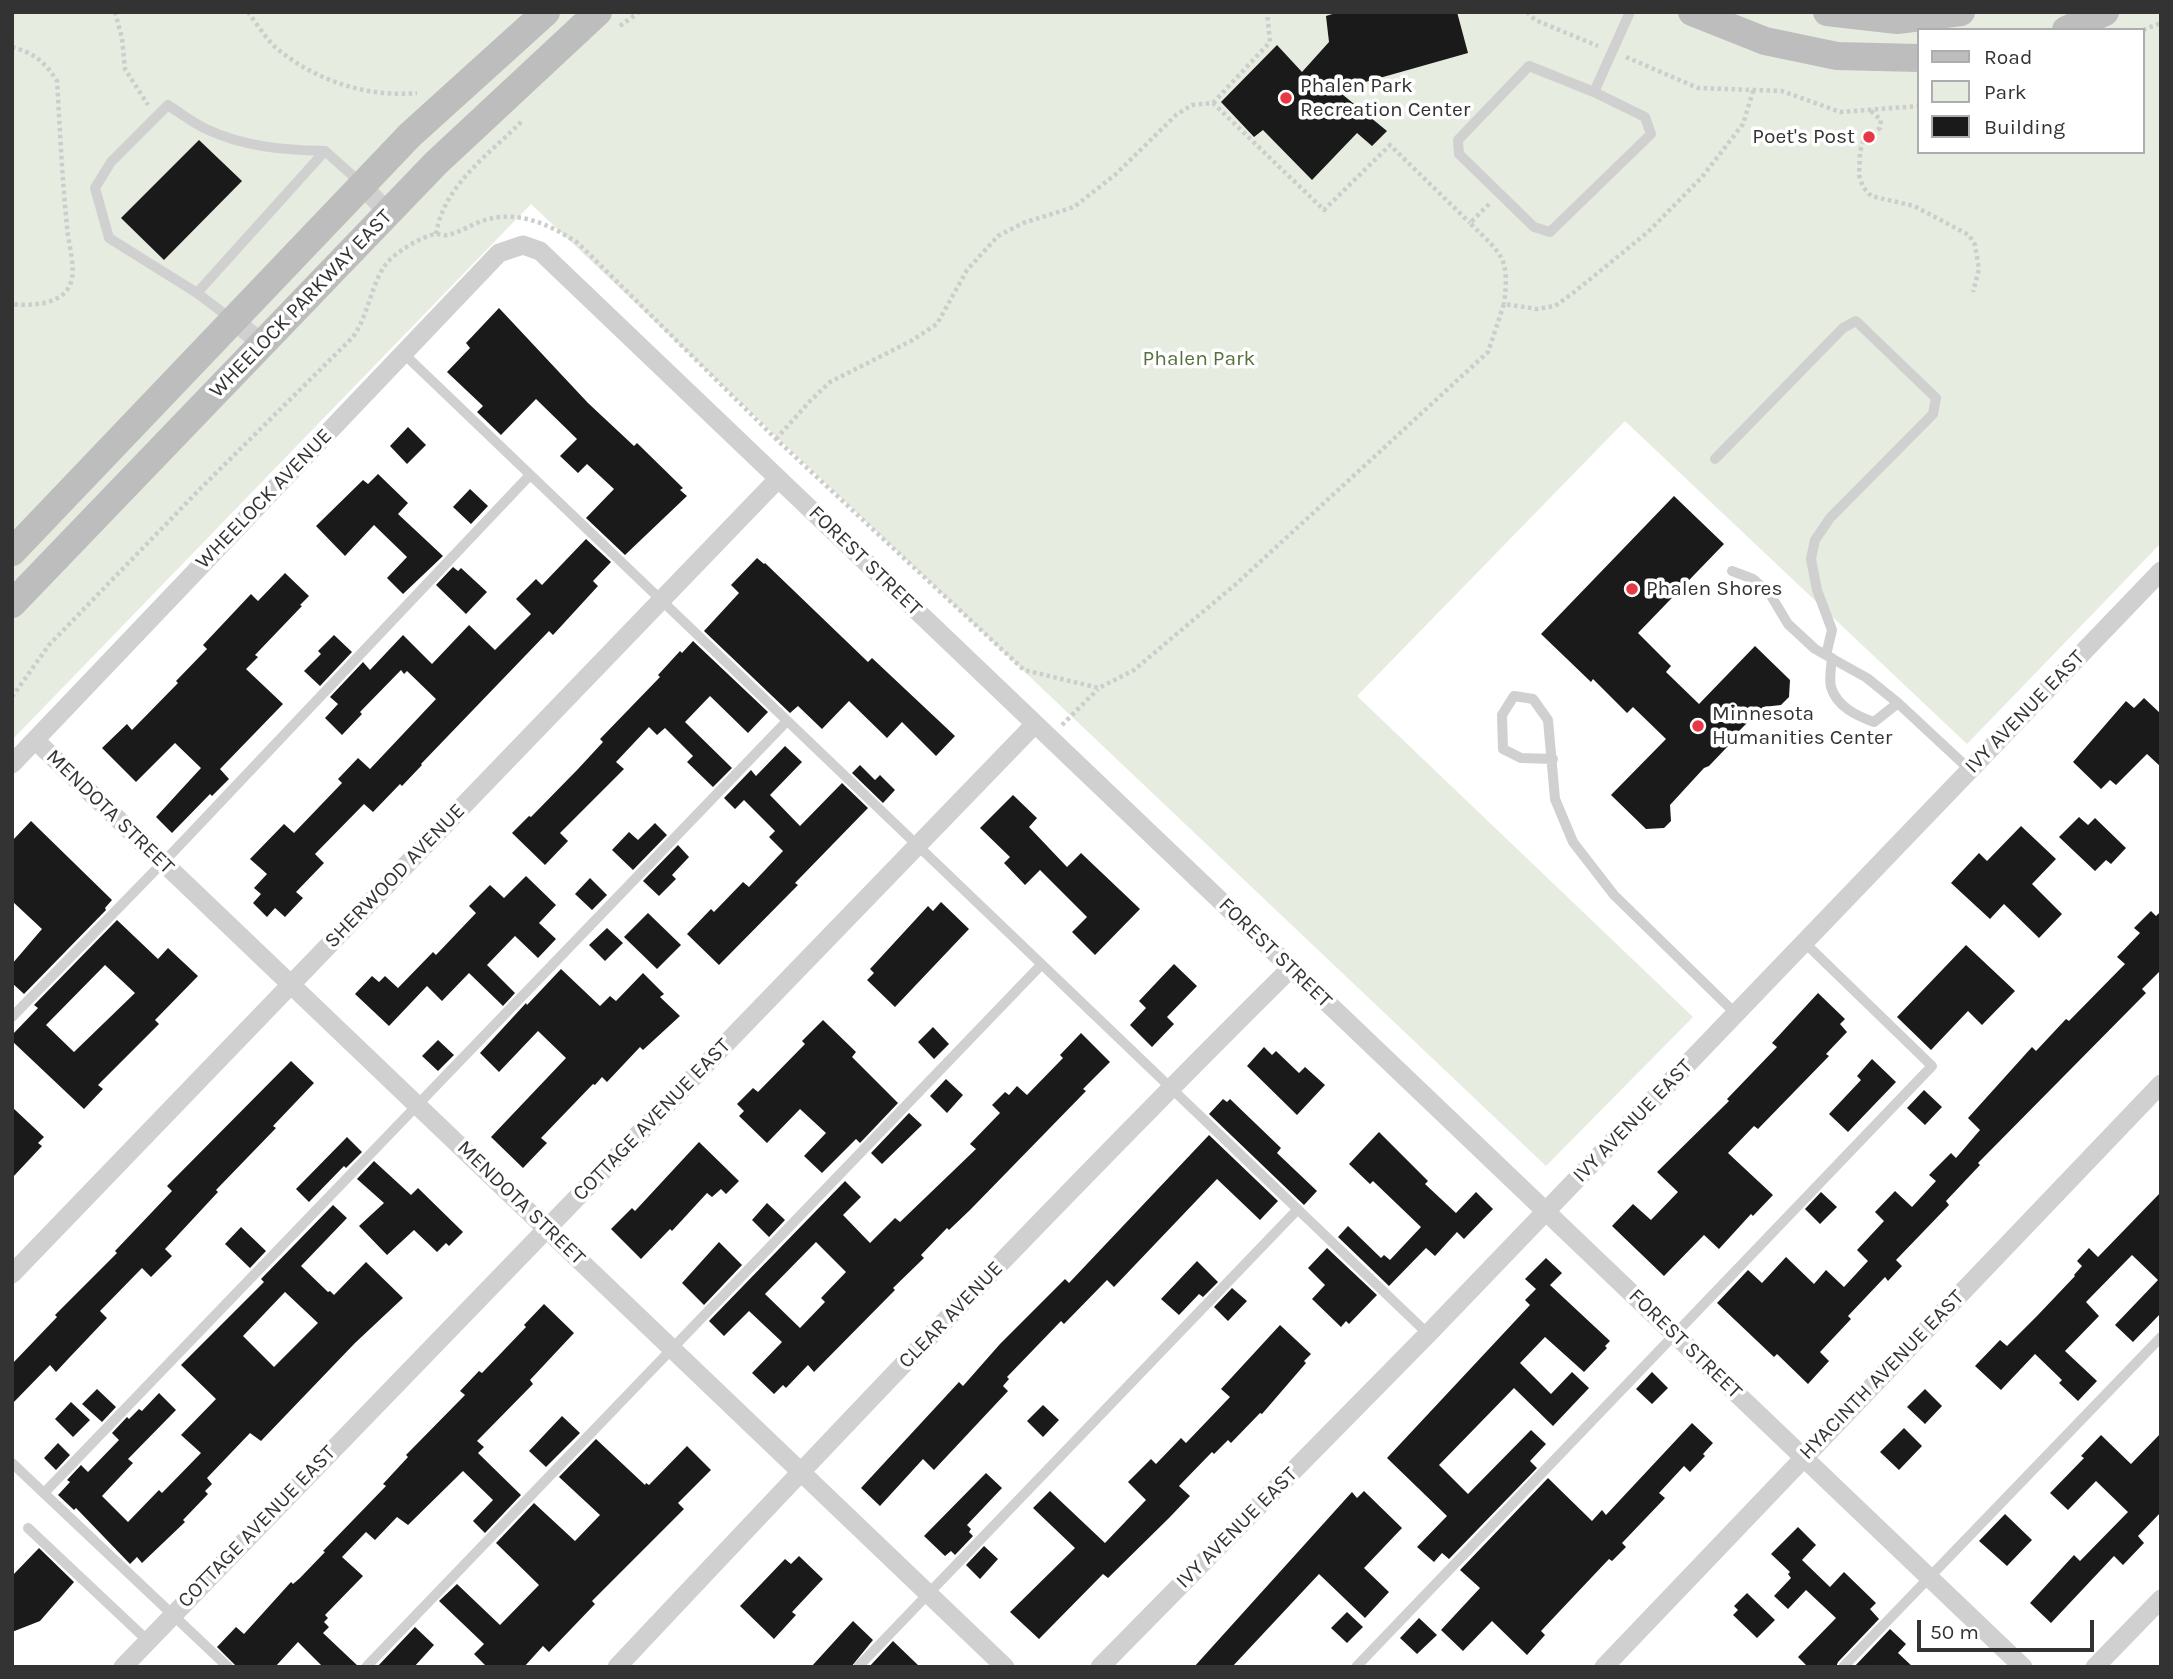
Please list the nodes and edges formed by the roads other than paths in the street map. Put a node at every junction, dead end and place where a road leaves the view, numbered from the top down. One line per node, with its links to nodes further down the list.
1 (546, 12): 12 (street, WHEELOCK PARKWAY EAST)
2 (1630, 12): 10 (lane)
3 (1692, 12): 9 (street)
4 (1827, 12): 5 (street)
5 (1961, 12)
6 (2105, 12): 8 (street)
7 (606, 22): 13 (street, WHEELOCK PARKWAY EAST)
8 (2070, 28)
9 (1918, 58)
10 (1594, 92): 10 (lane)
11 (325, 151): 12 (lane); 15 (lane); 15 (lane)
12 (362, 185): 13 (street); 16 (street, WHEELOCK PARKWAY EAST)
13 (388, 213): 17 (street, WHEELOCK PARKWAY EAST)
14 (523, 245): 18 (street, WHEELOCK AVENUE); 21 (street, FOREST STREET)
15 (197, 293): 16 (lane)
16 (233, 320): 17 (street); 22 (street, WHEELOCK PARKWAY EAST)
17 (263, 344): 26 (street, WHEELOCK PARKWAY EAST)
18 (404, 353): 20 (lane); 31 (street, WHEELOCK AVENUE)
19 (1715, 459): 27 (lane)
20 (530, 475): 25 (lane); 36 (lane)
21 (778, 479): 25 (street, SHERWOOD AVENUE); 30 (street, FOREST STREET)
22 (12, 552)
23 (1732, 571): 27 (lane)
24 (2161, 571): 34 (street, IVY AVENUE EAST)
25 (661, 601): 29 (lane); 40 (street, SHERWOOD AVENUE)
26 (12, 604)
27 (1829, 657): 28 (lane); 28 (lane)
28 (1898, 703): 34 (lane)
29 (787, 721): 35 (lane); 45 (lane)
30 (1035, 724): 35 (street, COTTAGE AVENUE EAST); 39 (street, FOREST STREET)
31 (35, 740): 33 (street, WHEELOCK AVENUE); 36 (street, MENDOTA STREET)
32 (1553, 759): 32 (lane); 41 (lane)
33 (12, 764)
34 (1970, 770): 37 (street, IVY AVENUE EAST)
35 (917, 846): 38 (lane); 48 (street, COTTAGE AVENUE EAST)
36 (162, 863): 40 (street, MENDOTA STREET); 42 (lane)
37 (1804, 942): 41 (street, IVY AVENUE EAST); 50 (lane)
38 (1041, 965): 44 (lane); 53 (lane)
39 (1291, 968): 44 (street, CLEAR AVENUE); 47 (street, FOREST STREET)
40 (290, 984): 45 (street, MENDOTA STREET); 49 (street, SHERWOOD AVENUE)
41 (1736, 1014): 47 (street, IVY AVENUE EAST)
42 (12, 1017)
43 (2161, 1084): 54 (street, HYACINTH AVENUE EAST)
44 (1172, 1086): 46 (lane); 56 (street, CLEAR AVENUE)
45 (418, 1105): 48 (street, MENDOTA STREET); 57 (lane)
46 (1298, 1209): 51 (lane); 60 (lane)
47 (1546, 1211): 50 (street, FOREST STREET); 51 (street, IVY AVENUE EAST)
48 (547, 1228): 53 (street, MENDOTA STREET); 62 (street, COTTAGE AVENUE EAST)
49 (12, 1274)
50 (1674, 1333): 54 (street, FOREST STREET); 71 (lane)
51 (1428, 1334): 70 (street, IVY AVENUE EAST)
52 (2161, 1337): 59 (lane)
53 (673, 1348): 56 (street, MENDOTA STREET); 66 (lane)
54 (1804, 1457): 59 (street, FOREST STREET); 72 (street, HYACINTH AVENUE EAST)
55 (12, 1463): 57 (lane)
56 (802, 1471): 60 (street, MENDOTA STREET); 67 (street, CLEAR AVENUE)
57 (44, 1493): 62 (lane)
58 (28, 1528): 63 (lane)
59 (1929, 1577): 73 (lane); 74 (street, FOREST STREET)
60 (930, 1594): 68 (lane); 69 (street, MENDOTA STREET)
61 (2161, 1599): 75 (street)
62 (172, 1614): 63 (street, COTTAGE AVENUE EAST); 65 (lane)
63 (148, 1641): 64 (street, COTTAGE AVENUE EAST)
64 (123, 1667)
65 (228, 1667)
66 (366, 1667)
67 (617, 1667)
68 (858, 1667)
69 (1006, 1667)
70 (1100, 1667)
71 (1356, 1667)
72 (1604, 1667)
73 (1843, 1667)
74 (2023, 1667)
75 (2095, 1667)

